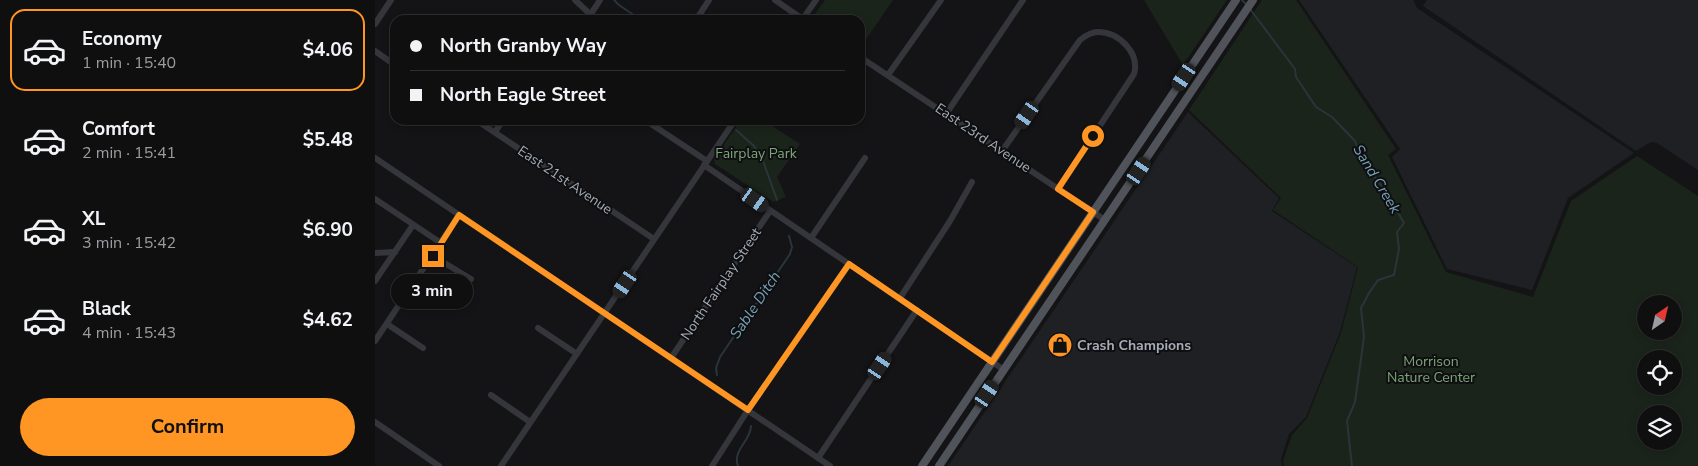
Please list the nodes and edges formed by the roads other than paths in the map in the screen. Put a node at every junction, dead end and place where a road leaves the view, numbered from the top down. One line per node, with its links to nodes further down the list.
1 (575, 0): 11 (street)
2 (601, 0): 12 (street)
3 (709, 0): 13 (street)
4 (775, 0): 14 (street)
5 (816, 0): 15 (street)
6 (1023, 0): 21 (street)
7 (1236, 0): 35 (main road)
8 (1253, 0): 37 (main road)
9 (389, 1): 16 (street)
10 (938, 1): 20 (street)
11 (587, 15)
12 (590, 15)
13 (698, 15)
14 (796, 15)
15 (806, 15)
16 (375, 24)
17 (375, 51): 19 (street)
18 (865, 60): 20 (street, East 23rd Avenue)
19 (390, 62)
20 (888, 75): 21 (street, East 23rd Avenue)
21 (947, 114): 27 (street, East 23rd Avenue)
22 (484, 125): 26 (street, East 21st Avenue)
23 (500, 125): 26 (street)
24 (652, 125): 30 (street)
25 (732, 125): 30 (street)
26 (495, 132): 40 (street, East 21st Avenue)
27 (1002, 151): 32 (street, East 23rd Avenue); 32 (street)
28 (375, 158): 36 (street)
29 (865, 158): 39 (street)
30 (705, 163): 34 (street); 40 (street)
31 (972, 182): 48 (street)
32 (1058, 189): 35 (street, East 23rd Avenue)
33 (375, 199): 38 (street)
34 (771, 211): 39 (street); 56 (street, North Fairplay Street)
35 (1093, 212): 37 (street, East 23rd Avenue); 57 (main road)
36 (459, 215): 41 (street); 50 (street)
37 (1105, 220): 58 (main road)
38 (413, 225): 41 (street); 43 (street)
39 (811, 238): 45 (street)
40 (654, 239): 50 (street)
41 (441, 243): 44 (street)
42 (375, 252): 43 (street)
43 (395, 252): 47 (street)
44 (433, 256): 46 (street); 51 (street)
45 (849, 264): 48 (street); 60 (street)
46 (471, 279)
47 (375, 281)
48 (900, 298): 49 (street)
49 (917, 310): 57 (street); 63 (street)
50 (605, 314): 55 (street); 56 (street)
51 (387, 324): 53 (street); 54 (street)
52 (538, 328): 55 (street)
53 (375, 341)
54 (423, 348)
55 (577, 354): 62 (street)
56 (671, 358): 60 (street)
57 (992, 362): 58 (street); 68 (main road)
58 (1004, 370): 69 (main road)
59 (491, 395): 62 (street)
60 (748, 410): 63 (street); 66 (street)
61 (375, 422): 64 (street)
62 (531, 422): 65 (street)
63 (818, 458): 67 (street)
64 (439, 466)
65 (501, 466)
66 (712, 466)
67 (830, 466)
68 (922, 466)
69 (939, 466)

